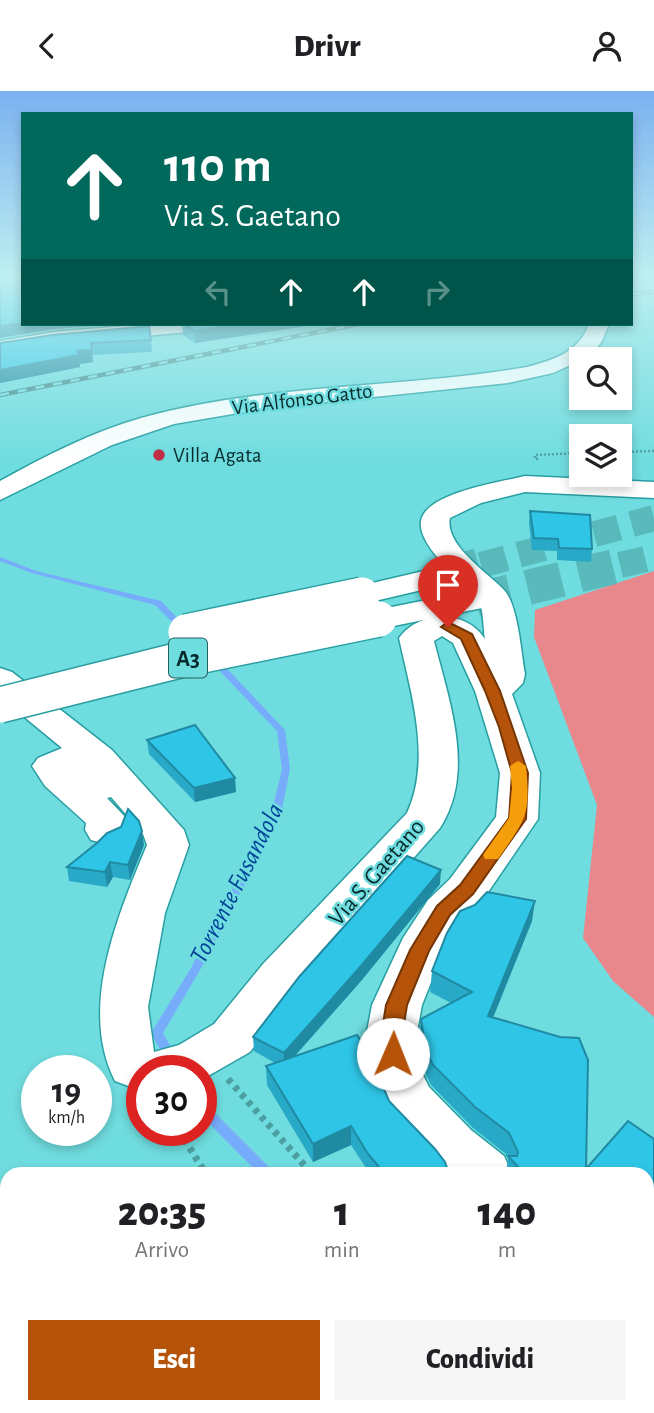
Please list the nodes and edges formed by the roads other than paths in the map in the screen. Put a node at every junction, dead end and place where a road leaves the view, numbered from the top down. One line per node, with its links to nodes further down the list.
1 (60, 339): 3 (main road)
2 (593, 339): 5 (main road, Via Alfonso Gatto)
3 (0, 348)
4 (654, 490): 10 (main road)
5 (0, 492)
6 (445, 575): 8 (main road, A3)
7 (475, 600): 8 (main road, A3)
8 (370, 607): 9 (main road, A3, bridge); 11 (main road, A3, bridge)
9 (0, 680): 12 (main road)
10 (493, 691): 15 (main road, Via S. Gaetano); 16 (main road)
11 (0, 705)
12 (150, 813): 13 (main road); 14 (main road)
13 (106, 830)
14 (129, 1055)
15 (197, 1055)
16 (476, 1167)

